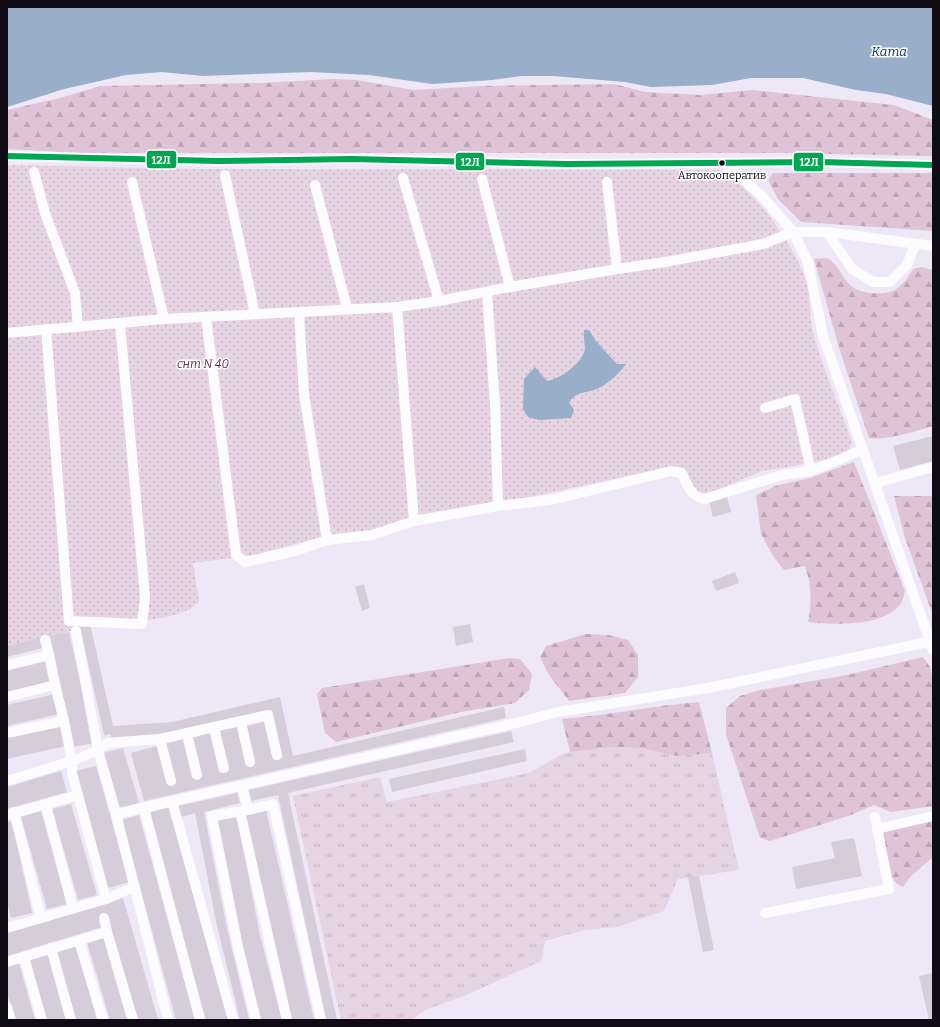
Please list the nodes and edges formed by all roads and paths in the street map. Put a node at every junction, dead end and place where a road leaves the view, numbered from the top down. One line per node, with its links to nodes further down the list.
1 (7, 156): 2 (street)
2 (724, 163): 3 (street); 11 (street)
3 (933, 165)
4 (34, 172): 26 (street)
5 (225, 175): 22 (street)
6 (403, 178): 18 (street)
7 (482, 179): 16 (street)
8 (132, 182): 24 (street)
9 (608, 182): 15 (street)
10 (315, 185): 20 (street)
11 (793, 232): 12 (street); 15 (street); 30 (street)
12 (827, 232): 13 (street); 13 (street)
13 (915, 244): 14 (street)
14 (933, 246)
15 (617, 269): 16 (street)
16 (510, 287): 17 (street)
17 (487, 293): 18 (street); 34 (street)
18 (439, 301): 19 (street)
19 (396, 307): 20 (street); 35 (street)
20 (347, 308): 21 (street)
21 (299, 313): 22 (street); 36 (street)
22 (255, 314): 23 (street)
23 (206, 317): 24 (street); 36 (street)
24 (164, 320): 25 (street)
25 (120, 324): 26 (street); 27 (street)
26 (78, 327): 27 (street)
27 (46, 329): 28 (street)
28 (7, 333)
29 (765, 408): 32 (street)
30 (862, 450): 32 (street); 33 (street)
31 (933, 467): 33 (street)
32 (812, 471): 34 (street)
33 (876, 483): 39 (street)
34 (498, 506): 35 (street)
35 (414, 521): 36 (street)
36 (327, 540)
37 (76, 631): 50 (street)
38 (45, 640): 40 (street)
39 (932, 644): 58 (street)
40 (49, 655): 41 (street); 42 (street)
41 (7, 665)
42 (55, 685): 43 (street); 44 (street)
43 (7, 697)
44 (64, 721): 47 (street); 52 (street)
45 (241, 722): 46 (street); 51 (street); 53 (street)
46 (214, 728): 48 (street); 54 (street)
47 (7, 733)
48 (187, 734): 49 (street); 55 (street)
49 (160, 739): 50 (street); 57 (street)
50 (98, 750): 52 (street); 65 (street)
51 (277, 755)
52 (72, 761): 56 (street); 59 (street)
53 (250, 762)
54 (224, 768)
55 (197, 775)
56 (7, 781)
57 (171, 781)
58 (242, 785): 60 (street); 63 (street)
59 (78, 795): 61 (street); 70 (street)
60 (172, 801): 62 (street); 89 (street)
61 (46, 805): 64 (street); 71 (street)
62 (144, 808): 65 (street); 88 (street)
63 (244, 810): 90 (street); 91 (street); 92 (street)
64 (11, 814): 73 (street)
65 (116, 814): 69 (street)
66 (933, 816): 68 (street)
67 (875, 817): 68 (street)
68 (877, 829): 72 (street)
69 (134, 887): 70 (street); 87 (street)
70 (106, 899): 71 (street)
71 (73, 908): 73 (street)
72 (765, 913)
73 (41, 918): 75 (street)
74 (104, 918): 76 (street)
75 (7, 928)
76 (108, 932): 77 (street); 86 (street)
77 (79, 941): 78 (street); 85 (street)
78 (51, 948): 79 (street); 84 (street)
79 (24, 957): 80 (street); 83 (street)
80 (7, 962)
81 (7, 1007): 82 (street)
82 (11, 1020)
83 (42, 1020)
84 (71, 1020)
85 (103, 1020)
86 (133, 1020)
87 (168, 1020)
88 (200, 1020)
89 (233, 1020)
90 (256, 1020)
91 (287, 1020)
92 (321, 1020)

